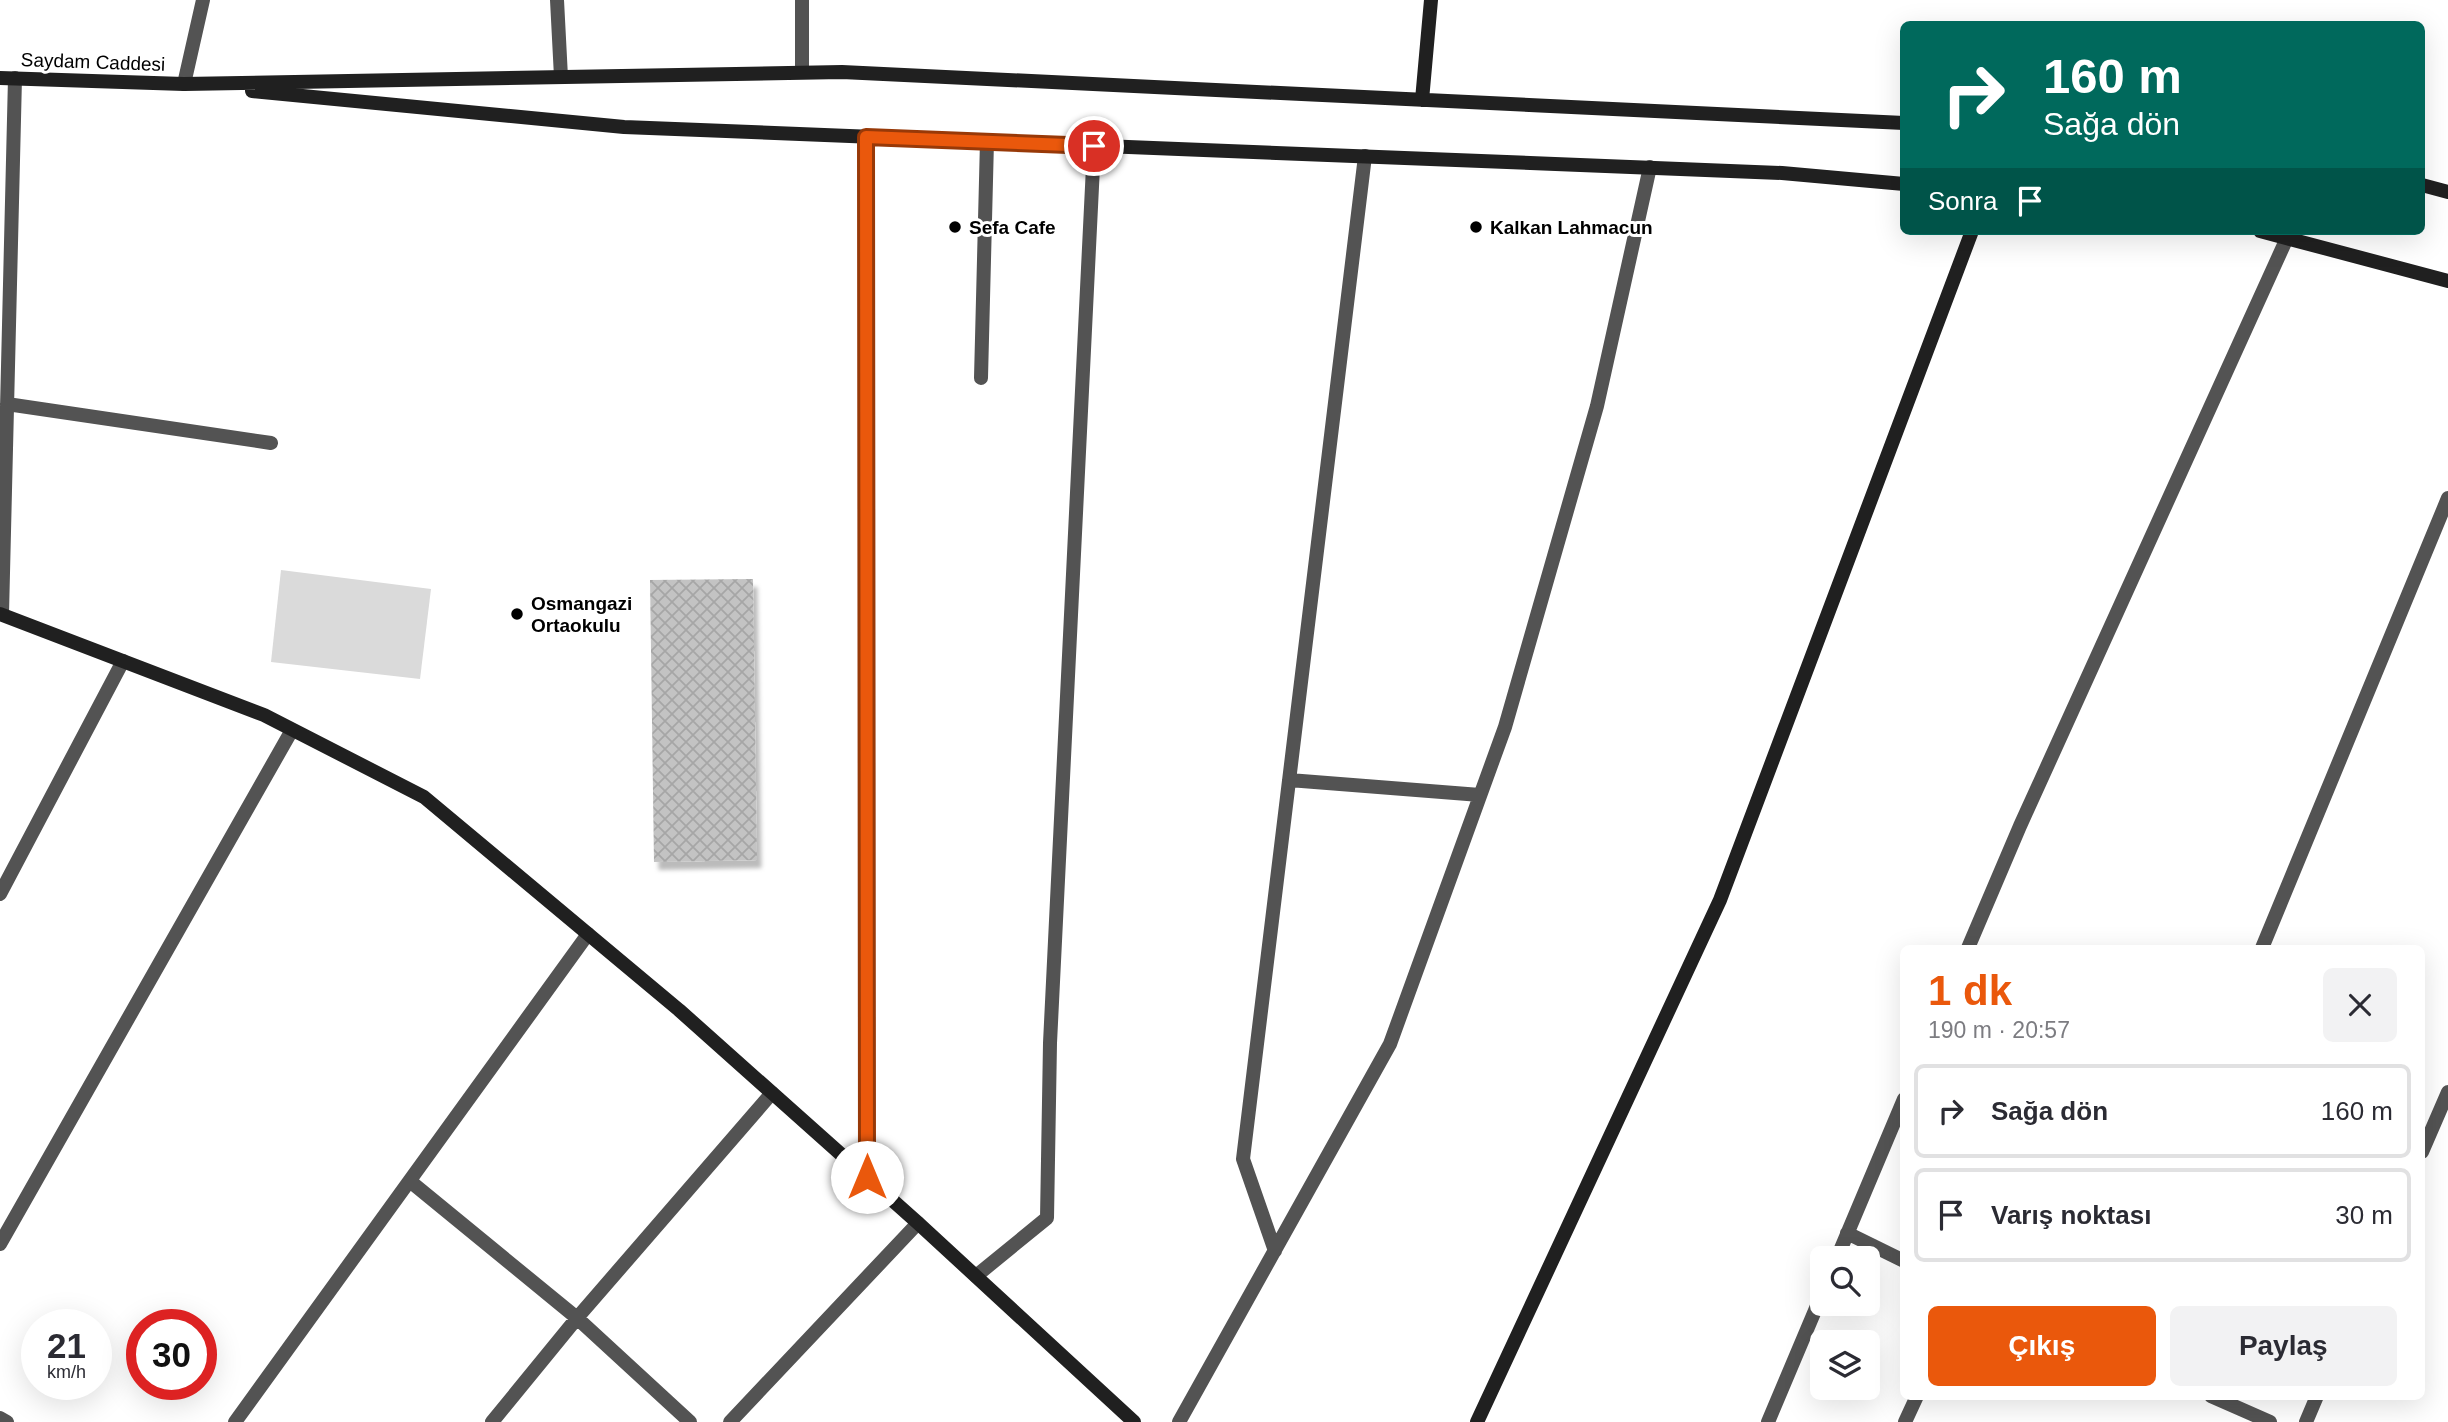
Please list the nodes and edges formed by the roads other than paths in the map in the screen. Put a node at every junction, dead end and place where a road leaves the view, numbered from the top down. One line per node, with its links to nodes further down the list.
1 (203, 0): 8 (street)
2 (557, 0): 6 (street)
3 (803, 0): 5 (street)
4 (1431, 0): 9 (main road)
5 (802, 72): 6 (main road); 9 (main road)
6 (561, 77): 8 (main road)
7 (7, 78): 8 (main road, Saydam Caddesi); 24 (street)
8 (184, 84): 11 (main road)
9 (1422, 100): 10 (main road)
10 (1900, 123)
11 (866, 137): 12 (main road); 40 (street)
12 (987, 141): 13 (main road); 23 (street)
13 (1094, 146): 14 (main road); 48 (street)
14 (1365, 156): 15 (main road); 30 (street)
15 (1650, 167): 16 (main road); 31 (street)
16 (1900, 184)
17 (2425, 186): 18 (main road)
18 (2448, 192)
19 (1970, 235): 62 (main road)
20 (2275, 235): 21 (main road)
21 (2287, 238): 22 (main road); 34 (street)
22 (2448, 281)
23 (981, 378)
24 (7, 404): 25 (street); 27 (street)
25 (271, 443)
26 (2448, 498): 35 (street)
27 (1, 614): 28 (main road)
28 (123, 661): 29 (main road); 32 (street)
29 (292, 730): 33 (main road); 44 (street)
30 (1289, 780): 31 (street); 46 (street)
31 (1480, 795): 46 (street)
32 (0, 894)
33 (588, 934): 37 (main road); 41 (street)
34 (1969, 945)
35 (2263, 945)
36 (2448, 1092): 39 (street)
37 (772, 1093): 40 (main road); 50 (street)
38 (1900, 1108): 43 (street)
39 (2425, 1145)
40 (867, 1177): 42 (main road)
41 (411, 1182): 50 (street); 56 (street)
42 (918, 1223): 48 (main road); 59 (street)
43 (1847, 1233): 45 (street); 47 (street)
44 (0, 1244)
45 (1842, 1246)
46 (1275, 1251): 61 (street)
47 (1900, 1259)
48 (976, 1276): 60 (main road)
49 (1813, 1316): 63 (street)
50 (577, 1318): 57 (street); 58 (street)
51 (1915, 1400): 64 (street)
52 (2220, 1400): 65 (street)
53 (2314, 1400): 66 (street)
54 (0, 1418): 55 (street)
55 (7, 1422)
56 (235, 1422)
57 (492, 1422)
58 (690, 1422)
59 (730, 1422)
60 (1135, 1422)
61 (1179, 1422)
62 (1477, 1422)
63 (1768, 1422)
64 (1905, 1422)
65 (2270, 1422)
66 (2305, 1422)

